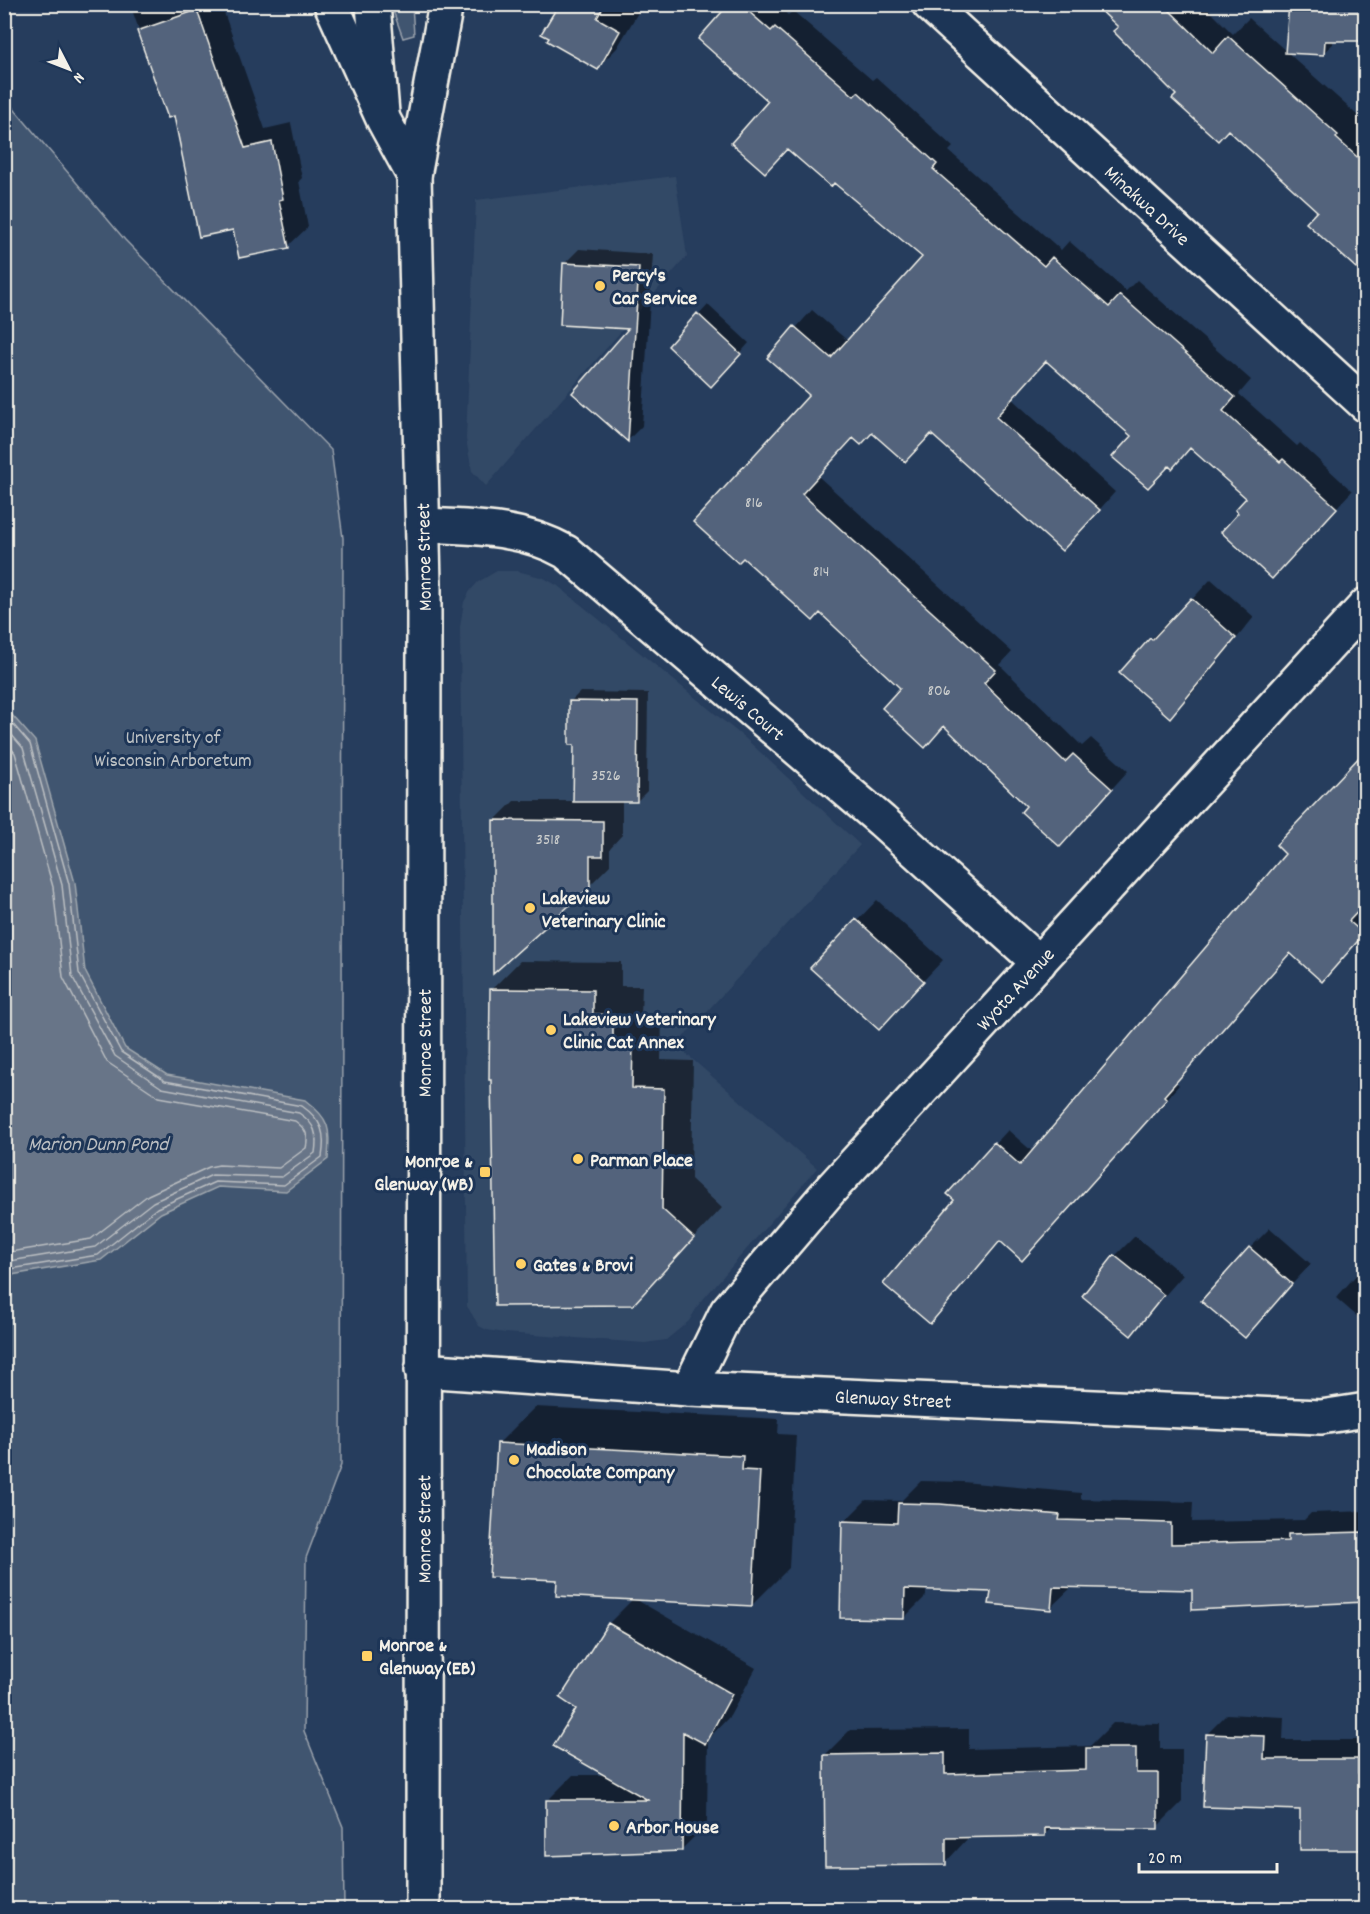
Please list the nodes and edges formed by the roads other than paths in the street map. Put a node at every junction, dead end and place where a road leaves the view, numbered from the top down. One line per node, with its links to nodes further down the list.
1 (331, 4): 5 (street, Monroe Street)
2 (373, 4): 5 (street, Monroe Street)
3 (929, 4): 7 (street, Minakwa Drive)
4 (446, 5): 6 (street, Monroe Street)
5 (383, 119): 6 (street, Monroe Street)
6 (414, 176): 8 (street, Monroe Street)
7 (1365, 405)
8 (423, 525): 10 (street, Lewis Court); 11 (street, Monroe Street)
9 (1365, 605): 10 (street, Wyota Avenue)
10 (1039, 963): 12 (street, Wyota Avenue)
11 (422, 1370): 12 (street, Glenway Street); 14 (street, Monroe Street)
12 (689, 1389): 13 (street, Glenway Street)
13 (1365, 1410)
14 (423, 1910)

